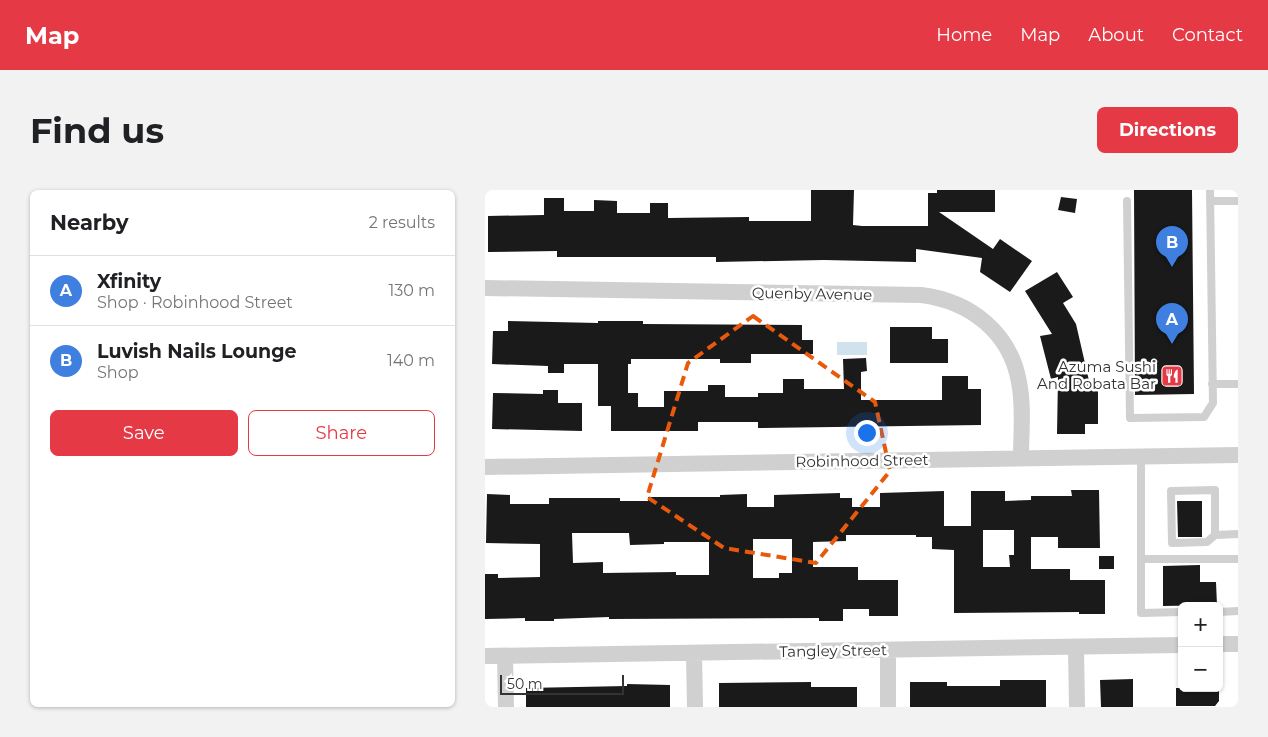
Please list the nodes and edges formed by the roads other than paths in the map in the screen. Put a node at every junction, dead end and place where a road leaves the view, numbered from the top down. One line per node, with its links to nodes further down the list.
1 (1210, 190): 3 (lane)
2 (1127, 200): 6 (lane)
3 (1210, 201): 4 (lane); 6 (lane)
4 (1238, 201)
5 (485, 288): 10 (street, Quenby Avenue)
6 (1212, 384): 7 (lane)
7 (1238, 384)
8 (1238, 455): 9 (street, Robinhood Street)
9 (1141, 456): 10 (street, Robinhood Street); 14 (lane)
10 (1021, 458): 11 (street, Robinhood Street)
11 (485, 467)
12 (1238, 534): 13 (lane)
13 (1215, 535): 13 (lane)
14 (1141, 559): 15 (lane); 17 (lane)
15 (1238, 559)
16 (1238, 611): 18 (lane)
17 (1178, 612)
18 (1223, 612)
19 (1223, 644): 20 (street)
20 (1238, 644)
21 (1178, 645): 22 (street, Tangley Street)
22 (1076, 648): 23 (street, Tangley Street); 30 (street)
23 (888, 650): 24 (street, Tangley Street); 29 (street)
24 (694, 652): 26 (street, Tangley Street); 28 (street)
25 (485, 656): 26 (street, Tangley Street)
26 (505, 656): 27 (street)
27 (506, 707)
28 (695, 707)
29 (889, 707)
30 (1077, 707)

